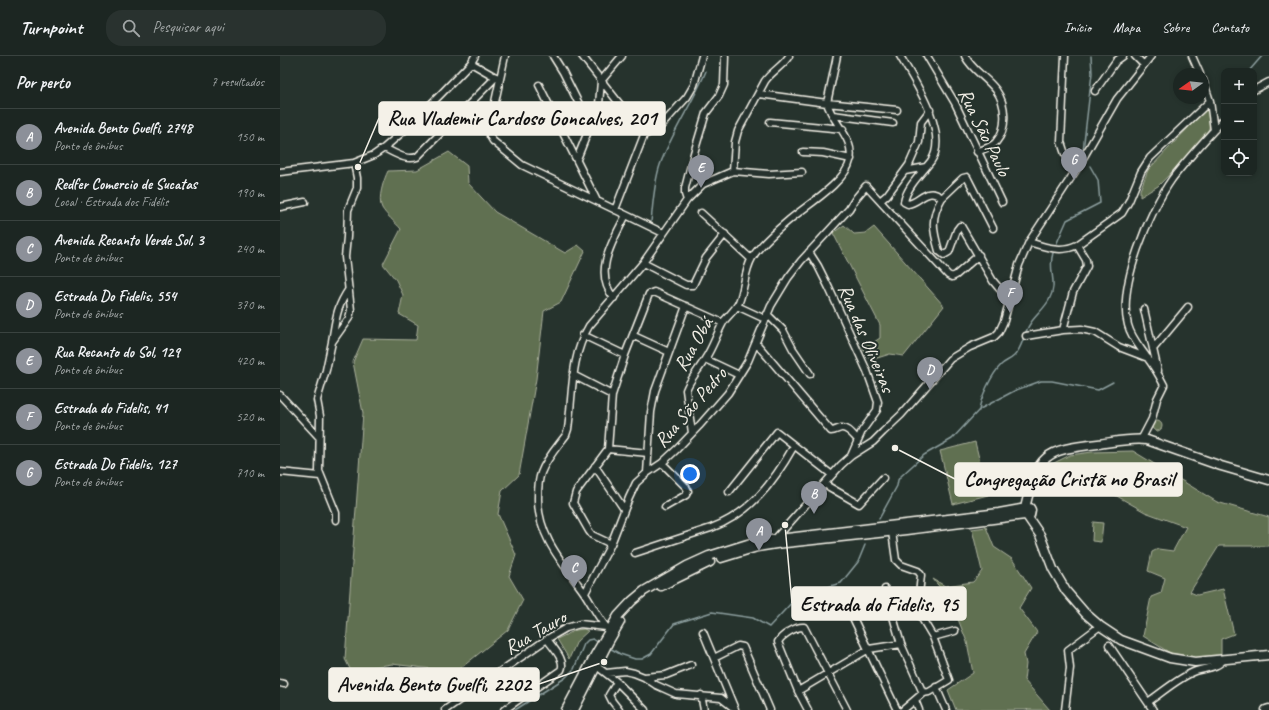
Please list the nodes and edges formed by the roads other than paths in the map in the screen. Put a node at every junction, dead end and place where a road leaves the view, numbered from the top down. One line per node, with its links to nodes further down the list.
1 (474, 56): 18 (street)
2 (505, 56): 21 (street)
3 (552, 56): 37 (street)
4 (582, 56): 22 (street)
5 (622, 56): 22 (street)
6 (702, 56): 40 (street)
7 (725, 56): 57 (street)
8 (789, 56): 27 (street)
9 (837, 56): 30 (street)
10 (900, 56): 32 (street)
11 (927, 56): 45 (street, Rua São Paulo)
12 (965, 56): 45 (street)
13 (1065, 56): 50 (street)
14 (1123, 56): 26 (street)
15 (1135, 56): 19 (street)
16 (1151, 56): 19 (street)
17 (1192, 56): 20 (street)
18 (471, 63): 21 (street); 43 (street)
19 (1144, 64): 50 (street)
20 (1197, 68)
21 (498, 78): 41 (street); 43 (street)
22 (602, 81): 37 (street); 40 (street)
23 (1269, 82): 25 (street)
24 (539, 85): 46 (street)
25 (1257, 88)
26 (1095, 91)
27 (758, 94): 30 (street); 51 (street)
28 (1209, 98): 29 (street)
29 (1210, 101): 39 (street); 69 (street)
30 (828, 104): 31 (street); 33 (street)
31 (897, 110)
32 (930, 110): 49 (street); 52 (street)
33 (833, 115): 36 (street); 38 (street)
34 (770, 122): 38 (street)
35 (1221, 122): 39 (street)
36 (893, 123)
37 (590, 126): 46 (street)
38 (842, 129): 47 (street)
39 (1214, 130): 92 (street)
40 (644, 135): 62 (street)
41 (490, 136): 42 (street); 56 (street)
42 (483, 138)
43 (384, 148): 48 (street)
44 (803, 152): 47 (street)
45 (977, 152): 60 (street, Rua São Paulo)
46 (577, 159): 56 (street)
47 (851, 159): 72 (street)
48 (354, 163): 53 (street); 74 (street)
49 (926, 167): 52 (street); 55 (street)
50 (1078, 168): 68 (street)
51 (733, 171): 54 (street); 57 (street)
52 (905, 171): 58 (street)
53 (280, 172)
54 (802, 172)
55 (942, 198): 65 (street); 71 (street)
56 (597, 200): 62 (street)
57 (687, 200): 66 (street)
58 (880, 201): 70 (street, Rua São Pedro); 71 (street)
59 (305, 202): 61 (street)
60 (1002, 202)
61 (280, 206)
62 (615, 210): 64 (street)
63 (701, 213): 67 (street)
64 (626, 215): 66 (street); 75 (street)
65 (993, 228)
66 (663, 233): 73 (street)
67 (726, 234): 72 (street); 73 (street)
68 (1028, 242): 69 (street); 76 (street)
69 (1077, 245): 83 (street)
70 (809, 252): 81 (street, Rua São Pedro); 102 (street, Rua das Oliveiras)
71 (979, 255): 76 (street)
72 (751, 259): 78 (street)
73 (643, 263): 75 (street)
74 (349, 289): 87 (street); 87 (street)
75 (614, 298): 84 (street)
76 (1009, 300): 107 (street)
77 (686, 306): 82 (street); 85 (street); 90 (street)
78 (737, 306): 81 (street, Rua Obá); 82 (street, Rua Obá)
79 (1188, 307): 89 (street)
80 (1144, 309): 89 (street)
81 (766, 317): 88 (street, Rua São Pedro); 94 (street)
82 (723, 323): 93 (street, Rua Obá)
83 (1063, 330): 86 (street); 92 (street)
84 (583, 335): 91 (street); 95 (street)
85 (634, 336): 90 (street); 91 (street)
86 (1026, 336)
87 (332, 342): 101 (street)
88 (756, 343): 96 (street, Rua São Pedro); 102 (street)
89 (1153, 348): 97 (street)
90 (669, 352): 106 (street)
91 (625, 355): 99 (street)
92 (1148, 358): 97 (street)
93 (705, 359): 96 (street); 100 (street, Rua Obá)
94 (810, 374)
95 (573, 375): 99 (street); 128 (street)
96 (739, 375): 100 (street, Rua São Pedro)
97 (1159, 377): 103 (street)
98 (280, 395): 101 (street)
99 (612, 395): 105 (street)
100 (692, 433): 108 (street, Rua São Pedro)
101 (319, 437): 113 (street)
102 (858, 440): 107 (street, Rua das Oliveiras)
103 (1141, 440): 115 (main road); 120 (main road)
104 (794, 446): 112 (street); 117 (street); 126 (street)
105 (608, 449): 106 (street); 109 (street)
106 (648, 453): 111 (street)
107 (851, 456): 112 (street)
108 (662, 463): 111 (street, Rua São Pedro); 118 (street)
109 (596, 466): 119 (street); 125 (street)
110 (280, 472): 113 (street)
111 (647, 473): 119 (street, Rua São Pedro)
112 (832, 475): 116 (street)
113 (320, 476): 121 (street)
114 (883, 478): 116 (street)
115 (1269, 480)
116 (824, 484): 124 (street)
117 (729, 492)
118 (665, 508)
119 (624, 509): 125 (street, Rua São Pedro)
120 (1027, 512): 122 (main road); 123 (main road); 132 (main road)
121 (336, 520)
122 (877, 530): 123 (main road); 124 (main road)
123 (892, 532): 129 (street)
124 (776, 541): 133 (main road)
125 (611, 544): 128 (street, Rua São Pedro)
126 (634, 553)
127 (885, 589): 131 (street)
128 (585, 593): 133 (street)
129 (912, 602): 131 (street); 136 (street)
130 (846, 603): 140 (street)
131 (892, 614): 138 (street)
132 (1100, 626): 143 (main road); 172 (street)
133 (609, 630): 137 (street, Rua Tauro); 144 (main road)
134 (955, 631): 136 (street)
135 (703, 632): 142 (street)
136 (933, 637): 150 (street)
137 (547, 639): 157 (street, Rua Tauro); 158 (street)
138 (901, 644): 140 (street); 152 (street)
139 (1109, 645): 155 (street)
140 (869, 649): 147 (street); 168 (street)
141 (1269, 655): 143 (main road)
142 (714, 658): 164 (street); 165 (street)
143 (1224, 659): 155 (street)
144 (594, 664): 146 (street); 159 (main road); 160 (main road)
145 (691, 665): 148 (street)
146 (606, 673): 148 (street); 149 (street)
147 (828, 674): 151 (street); 151 (street); 167 (street)
148 (644, 677): 153 (street)
149 (617, 682): 161 (street); 162 (street)
150 (936, 687): 152 (street); 171 (street)
151 (798, 691): 166 (street)
152 (923, 693): 154 (street)
153 (701, 695): 163 (street); 164 (street)
154 (915, 700): 169 (street); 170 (street)
155 (1148, 702): 173 (street)
156 (1269, 708): 174 (main road)
157 (445, 710)
158 (504, 710)
159 (566, 710)
160 (574, 710)
161 (619, 710)
162 (645, 710)
163 (704, 710)
164 (735, 710)
165 (770, 710)
166 (808, 710)
167 (846, 710)
168 (897, 710)
169 (903, 710)
170 (919, 710)
171 (946, 710)
172 (1065, 710)
173 (1153, 710)
174 (1266, 710)

